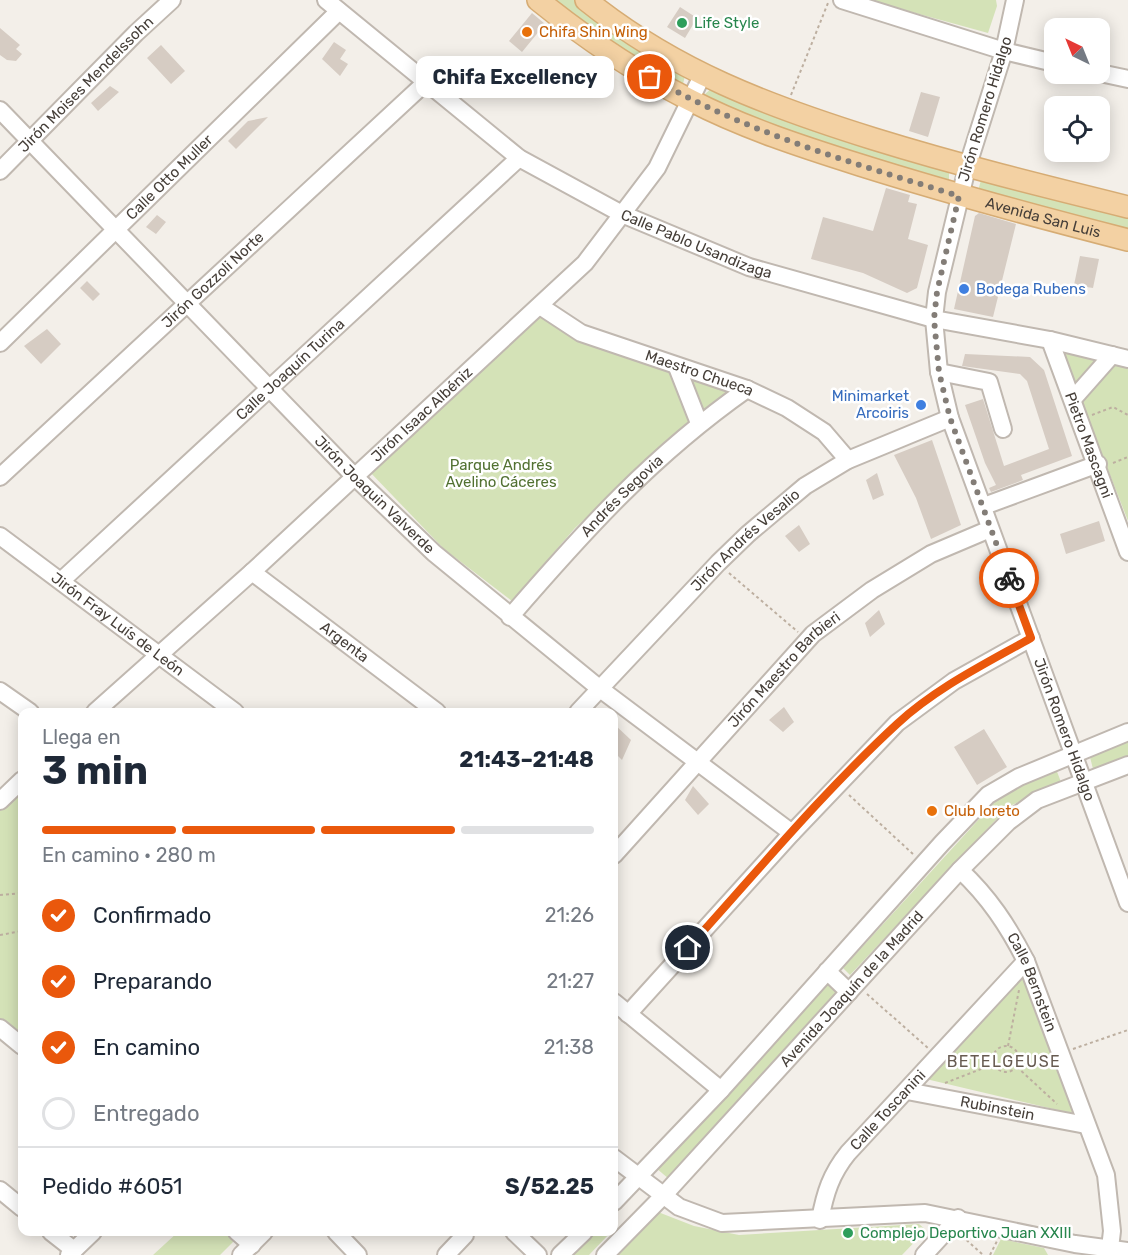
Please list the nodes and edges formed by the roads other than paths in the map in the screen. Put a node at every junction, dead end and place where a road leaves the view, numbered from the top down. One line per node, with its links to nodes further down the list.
1 (172, 0): 15 (street, Jirón Moises Mendelssohn)
2 (538, 0): 13 (main road, Avenida San Luis)
3 (586, 0): 10 (main road, Avenida San Luis)
4 (842, 0): 7 (street)
5 (1015, 0): 7 (street, Jirón Romero Hidalgo)
6 (333, 5): 12 (street, Calle Pablo Usandizaga); 22 (street, Calle Otto Muller)
7 (1004, 51): 8 (street); 17 (street, Jirón Romero Hidalgo)
8 (1044, 61)
9 (1110, 75): 11 (street)
10 (702, 76): 13 (street, Jirón Isaac Albéniz); 17 (main road, Avenida San Luis)
11 (1128, 79)
12 (425, 83): 16 (street, Calle Pablo Usandizaga); 24 (street, Jirón Gozzoli Norte)
13 (691, 101): 19 (main road, Avenida San Luis); 21 (street, Jirón Isaac Albéniz)
14 (0, 110): 15 (street, Jirón Joaquin Valverde)
15 (29, 139): 18 (street, Jirón Moises Mendelssohn); 22 (street, Jirón Joaquin Valverde)
16 (519, 158): 21 (street, Calle Pablo Usandizaga); 32 (street, Calle Joaquín Turina)
17 (967, 168): 19 (street, Jirón Romero Hidalgo); 20 (main road, Avenida San Luis)
18 (0, 171)
19 (959, 196): 23 (main road, Avenida San Luis); 26 (street, Jirón Romero Hidalgo)
20 (1128, 207)
21 (622, 214): 25 (street, Jirón Isaac Albéniz); 26 (street, Calle Pablo Usandizaga)
22 (116, 229): 24 (street, Jirón Joaquin Valverde); 28 (street, Calle Otto Muller)
23 (1128, 240)
24 (188, 303): 32 (street, Jirón Joaquin Valverde); 40 (street, Jirón Gozzoli Norte)
25 (540, 306): 30 (street, Maestro Chueca); 41 (street, Jirón Isaac Albéniz)
26 (934, 319): 27 (street, Calle Pablo Usandizaga); 31 (street, Jirón Romero Hidalgo)
27 (1050, 340): 29 (street, Calle Pablo Usandizaga); 34 (street, Pietro Mascagni)
28 (0, 343)
29 (1120, 357): 34 (street)
30 (677, 367): 33 (street, Maestro Chueca); 36 (street)
31 (939, 372): 35 (street, Jirón Romero Hidalgo); 37 (street)
32 (271, 388): 41 (street, Jirón Joaquin Valverde); 47 (street, Calle Joaquín Turina)
33 (747, 389): 36 (street, Andrés Segovia); 38 (street, Maestro Chueca)
34 (1074, 398): 39 (street, Pietro Mascagni)
35 (950, 418): 38 (street, Jirón Andrés Vesalio); 42 (street, Jirón Romero Hidalgo)
36 (699, 423): 48 (street, Andrés Segovia)
37 (1004, 429)
38 (848, 460): 51 (street, Jirón Andrés Vesalio)
39 (1098, 466): 42 (street); 45 (street, Pietro Mascagni)
40 (0, 477)
41 (355, 477): 46 (street, Jirón Isaac Albéniz); 48 (street, Jirón Joaquin Valverde)
42 (984, 506): 43 (street, Jirón Romero Hidalgo)
43 (990, 529): 49 (street, Jirón Romero Hidalgo); 60 (street, Jirón Maestro Barbieri)
44 (0, 536): 47 (street, Jirón Fray Luís de León)
45 (1128, 552)
46 (252, 572): 50 (street, Jirón Isaac Albéniz); 56 (street, Argenta)
47 (61, 581): 50 (street, Jirón Fray Luís de León)
48 (510, 616): 51 (street, Jirón Joaquin Valverde)
49 (1031, 638): 59 (street, Jirón Romero Hidalgo); 65 (street)
50 (157, 656): 54 (street, Jirón Isaac Albéniz); 55 (street, Jirón Fray Luís de León)
51 (599, 688): 57 (street, Jirón Andrés Vesalio); 60 (street, Jirón Joaquin Valverde)
52 (0, 691): 53 (street)
53 (24, 708)
54 (99, 708)
55 (229, 708)
56 (432, 708)
57 (582, 708)
58 (1128, 732): 59 (street, Avenida Joaquín de la Madrid)
59 (1074, 752): 62 (street, Jirón Romero Hidalgo); 70 (street, Avenida Joaquín de la Madrid)
60 (696, 763): 65 (street, Jirón Joaquin Valverde); 66 (street, Jirón Maestro Barbieri)
61 (1128, 765): 62 (street, Avenida Joaquín de la Madrid)
62 (1084, 781): 67 (street, Avenida Joaquín de la Madrid); 68 (street, Jirón Romero Hidalgo)
63 (18, 784): 64 (street)
64 (0, 801)
65 (792, 833): 73 (street)
66 (618, 851)
67 (960, 870): 69 (street, Calle Bernstein); 71 (street, Avenida Joaquín de la Madrid)
68 (1128, 903)
69 (1026, 962): 77 (street, Calle Toscanini); 78 (street, Calle Bernstein)
70 (827, 971): 71 (street); 76 (street, Avenida Joaquín de la Madrid)
71 (853, 988): 82 (street, Avenida Joaquín de la Madrid)
72 (618, 1005): 73 (street)
73 (628, 1014): 76 (street)
74 (0, 1028): 75 (street)
75 (18, 1043)
76 (721, 1090): 80 (street, Avenida Joaquín de la Madrid)
77 (912, 1093): 78 (street, Rubinstein); 85 (street, Calle Toscanini)
78 (1083, 1124): 95 (street, Calle Bernstein)
79 (618, 1161): 80 (street)
80 (639, 1176): 82 (street); 83 (street, Avenida Joaquín de la Madrid)
81 (0, 1190): 84 (street)
82 (663, 1196): 85 (street); 104 (street, Avenida Joaquín de la Madrid)
83 (618, 1198)
84 (18, 1205)
85 (820, 1220): 86 (street)
86 (955, 1222): 97 (street); 105 (street)
87 (55, 1236): 99 (street)
88 (89, 1236): 99 (street)
89 (239, 1236): 96 (street)
90 (260, 1236): 96 (street)
91 (340, 1236): 100 (street)
92 (464, 1236): 101 (street)
93 (518, 1236): 102 (street)
94 (580, 1236): 103 (street)
95 (1110, 1248): 97 (street); 98 (street)
96 (246, 1250)
97 (1070, 1250)
98 (1128, 1251)
99 (71, 1252)
100 (358, 1255)
101 (446, 1255)
102 (538, 1255)
103 (560, 1255)
104 (605, 1255)
105 (924, 1255)

